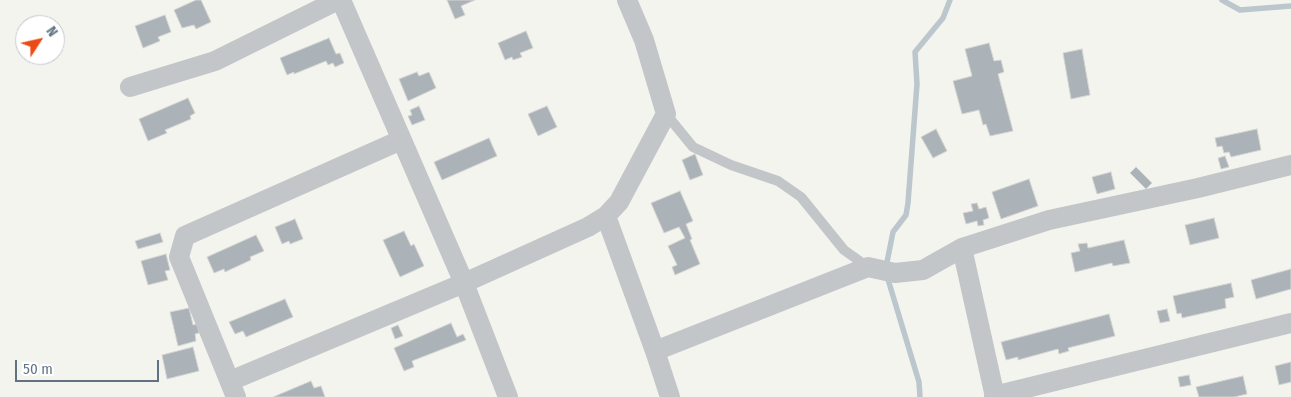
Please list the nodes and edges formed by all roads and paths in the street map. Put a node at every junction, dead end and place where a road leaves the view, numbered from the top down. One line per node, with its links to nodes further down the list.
1 (339, 0): 3 (street); 5 (street)
2 (627, 0): 4 (street)
3 (130, 87)
4 (666, 114): 7 (street); 9 (lane)
5 (401, 140): 10 (street); 13 (street)
6 (1291, 164): 8 (street)
7 (606, 216): 10 (street); 12 (street)
8 (962, 248): 9 (street); 16 (street)
9 (880, 270): 12 (street)
10 (464, 283): 13 (street); 14 (street)
11 (1291, 323): 16 (street)
12 (656, 351): 15 (street)
13 (233, 389)
14 (508, 397)
15 (670, 397)
16 (994, 397)

